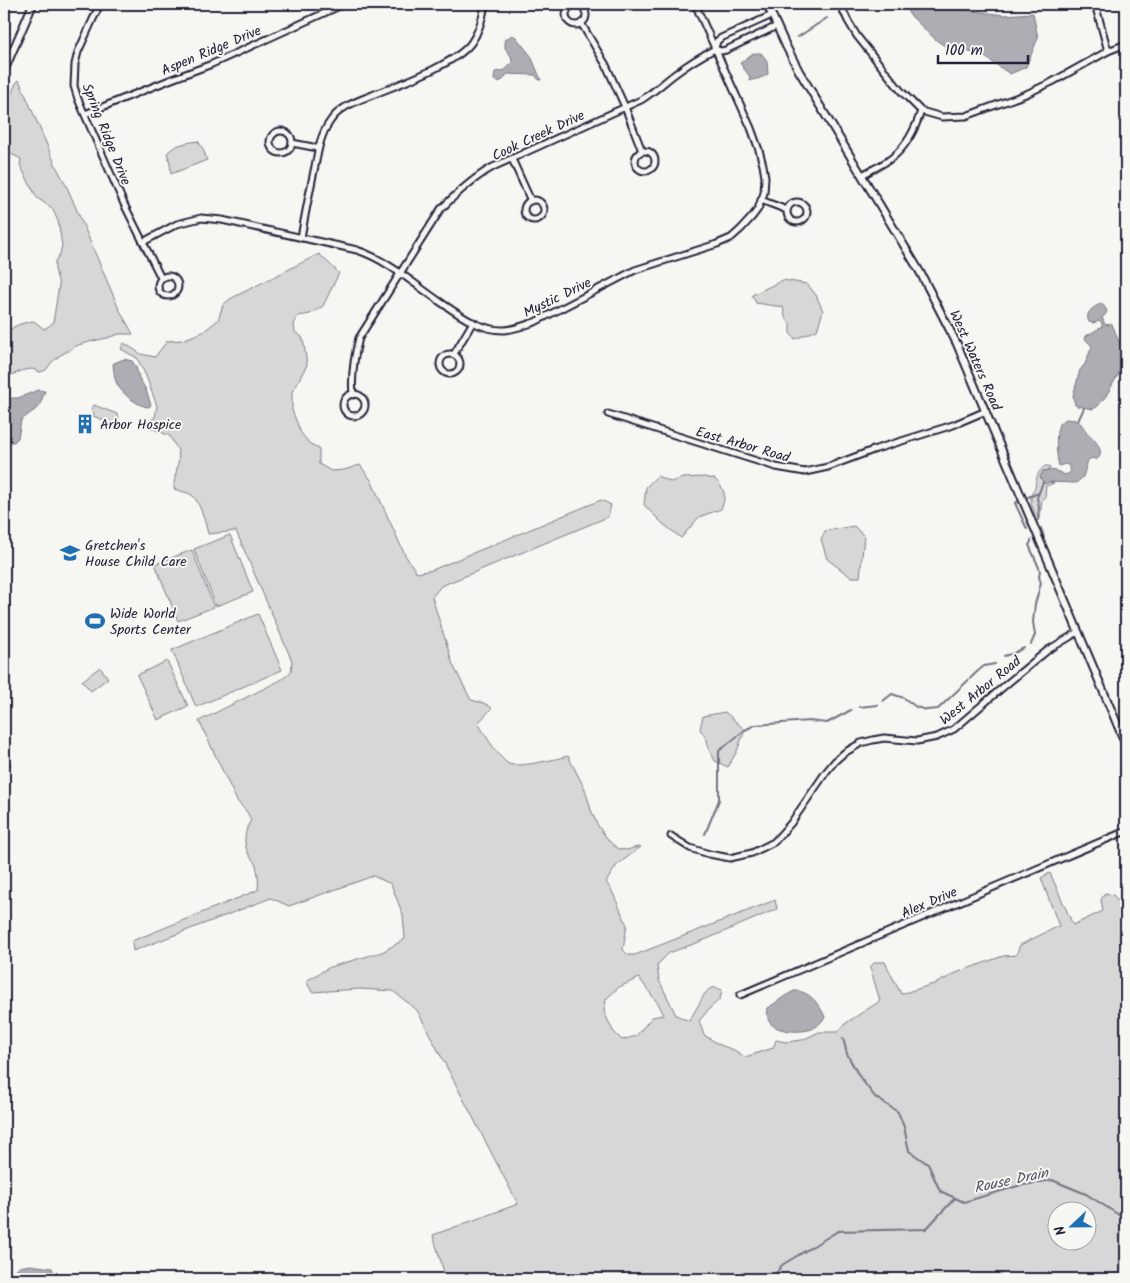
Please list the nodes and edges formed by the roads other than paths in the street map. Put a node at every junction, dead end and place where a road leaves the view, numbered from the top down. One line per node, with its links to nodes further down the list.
1 (33, 4): 15 (street)
2 (100, 4): 18 (street, Spring Ridge Drive)
3 (344, 4): 18 (street, Aspen Ridge Drive)
4 (485, 4): 20 (street)
5 (695, 4): 13 (street, Mystic Drive)
6 (767, 4): 9 (street, West Waters Road)
7 (840, 4): 17 (street)
8 (1095, 4): 14 (street)
9 (772, 15): 11 (street, West Waters Road); 13 (street, Cook Creek Drive)
10 (581, 23): 16 (street)
11 (777, 26): 13 (street, Cook Creek Drive); 23 (street, West Waters Road)
12 (1126, 44): 14 (street)
13 (715, 49): 16 (street, Cook Creek Drive); 24 (street, Mystic Drive)
14 (1108, 51): 17 (street)
15 (4, 71)
16 (625, 107): 21 (street); 22 (street, Cook Creek Drive)
17 (921, 111): 23 (street)
18 (85, 114): 28 (street, Spring Ridge Drive)
19 (292, 143): 19 (street); 20 (street)
20 (318, 148): 27 (street)
21 (642, 151)
22 (512, 159): 25 (street); 29 (street, Cook Creek Drive)
23 (862, 175): 34 (street, West Waters Road)
24 (761, 200): 26 (street); 31 (street, Mystic Drive)
25 (531, 201)
26 (787, 210)
27 (301, 238): 28 (street, Mystic Drive); 29 (street, Mystic Drive)
28 (143, 242): 30 (street, Spring Ridge Drive)
29 (399, 274): 31 (street, Mystic Drive); 33 (street, Cook Creek Drive)
30 (162, 278): 30 (street)
31 (473, 322): 32 (street)
32 (454, 354): 32 (street)
33 (353, 395): 33 (street)
34 (986, 411): 35 (street, East Arbor Road); 36 (street, West Waters Road)
35 (608, 414)
36 (1078, 632): 37 (street, West Waters Road); 39 (street, West Arbor Road)
37 (1126, 745)
38 (1126, 830): 40 (street, Alex Drive)
39 (671, 836)
40 (740, 995)

